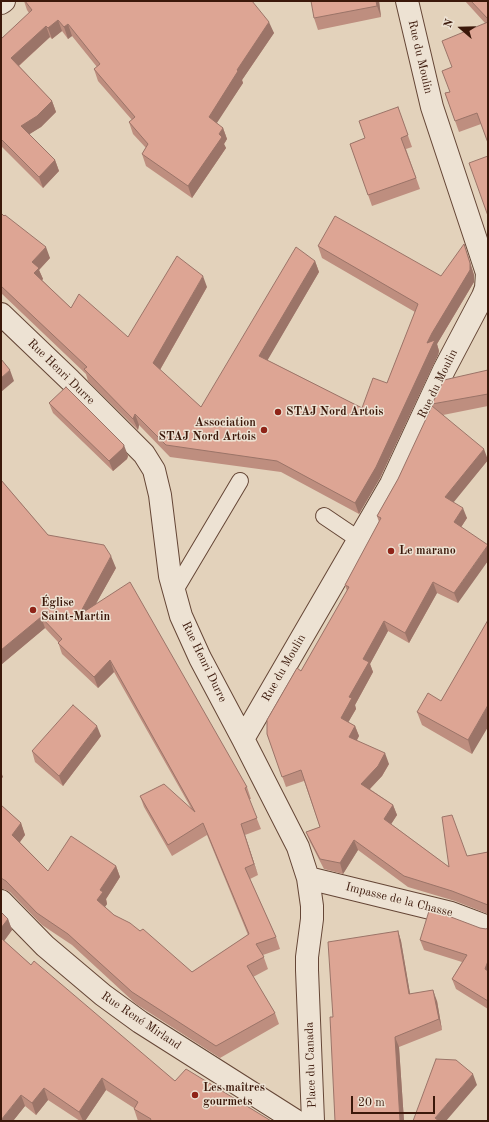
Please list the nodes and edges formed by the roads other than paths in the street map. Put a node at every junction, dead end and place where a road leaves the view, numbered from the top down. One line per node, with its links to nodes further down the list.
1 (4, 1): 3 (street)
2 (407, 1): 7 (street, Rue du Moulin)
3 (1, 3)
4 (1, 314): 8 (street, Rue Henri Durre)
5 (240, 481): 8 (lane)
6 (324, 516): 7 (lane)
7 (358, 539): 9 (street, Rue du Moulin)
8 (174, 592): 9 (street, Rue Henri Durre)
9 (243, 739): 10 (street, Rue Henri Durre)
10 (308, 878): 12 (street, Impasse de la Chasse); 13 (street, Rue Henri Durre)
11 (1, 901): 14 (street, Rue René Mirland)
12 (488, 927)
13 (309, 1008): 15 (street, Place du Canada)
14 (296, 1121)
15 (313, 1121)

